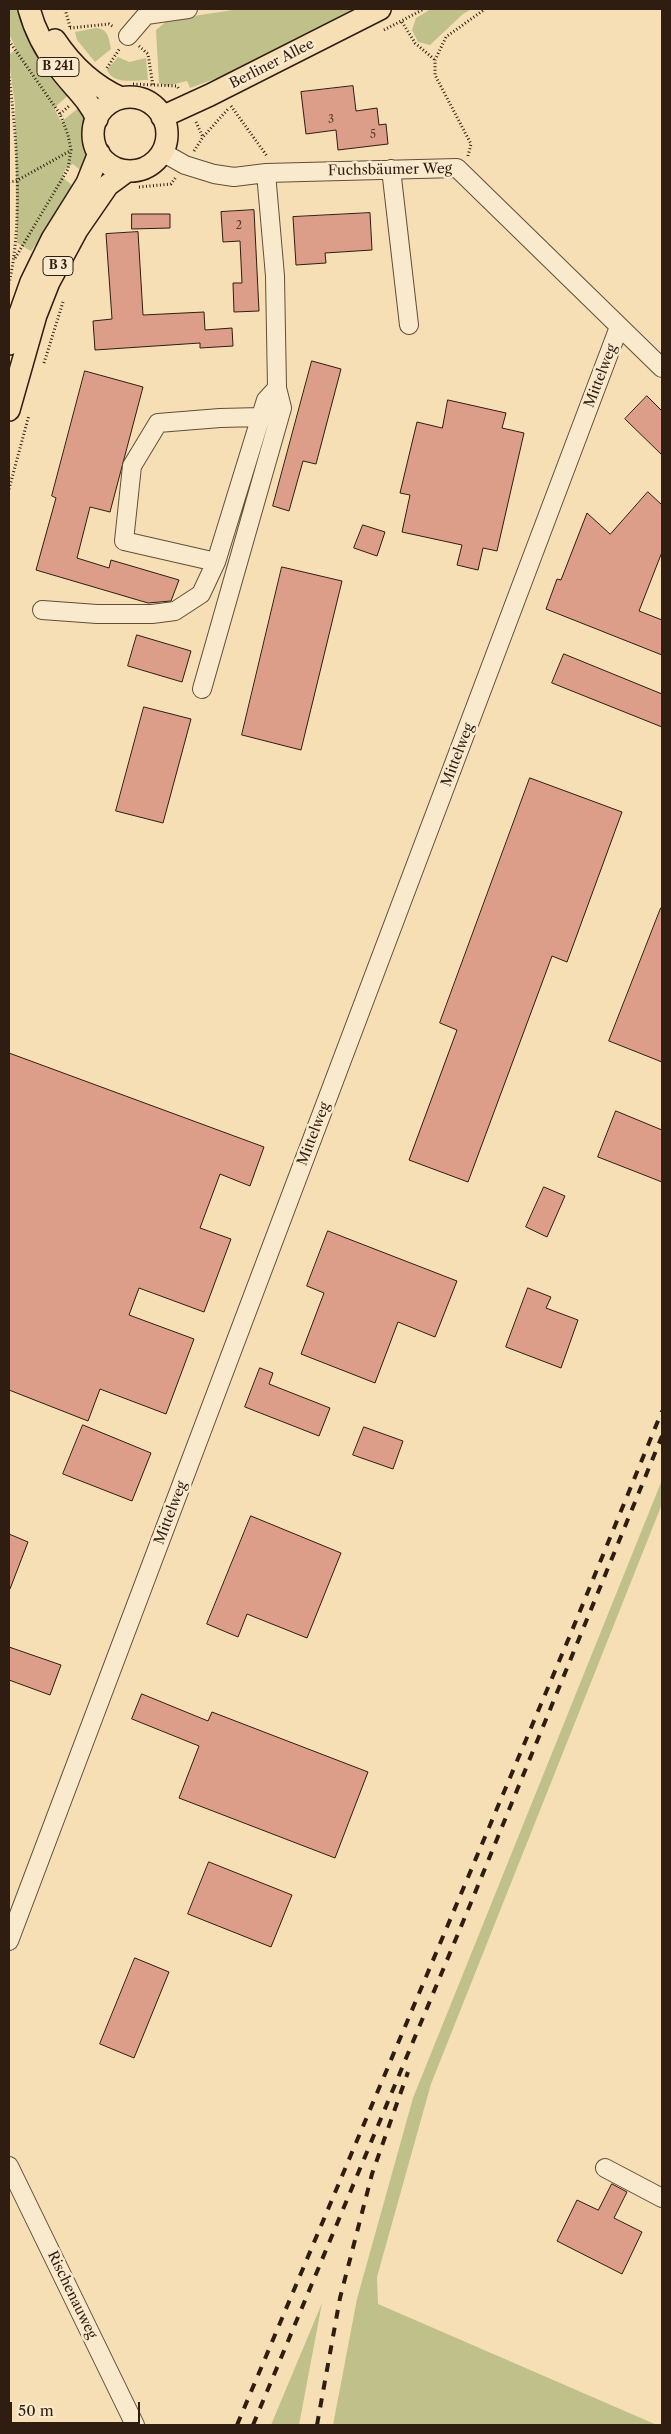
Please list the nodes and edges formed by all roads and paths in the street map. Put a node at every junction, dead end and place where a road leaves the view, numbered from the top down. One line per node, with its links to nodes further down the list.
1 (28, 9): 17 (main road, B 241)
2 (38, 9): 14 (main road, B 241)
3 (188, 9): 8 (street)
4 (380, 9): 16 (main road, Berliner Allee)
5 (485, 9): 10 (path)
6 (402, 22): 10 (path)
7 (70, 28): 8 (path)
8 (128, 36): 11 (path); 13 (path)
9 (9, 40): 18 (path)
10 (435, 60): 21 (path)
11 (102, 75)
12 (9, 77): 25 (path)
13 (178, 86)
14 (121, 98): 16 (main road); 17 (main road)
15 (231, 106): 23 (path)
16 (162, 117): 19 (main road)
17 (97, 119): 20 (main road)
18 (71, 150): 25 (path); 28 (path)
19 (162, 152): 23 (street, Fuchsbäumer Weg); 24 (main road)
20 (99, 153): 24 (main road); 33 (main road, B 3)
21 (457, 168): 22 (street, Fuchsbäumer Weg); 32 (street, Fuchsbäumer Weg)
22 (390, 169): 23 (street, Fuchsbäumer Weg); 31 (street)
23 (272, 172): 36 (street)
24 (131, 180): 27 (path); 38 (main road, B 3)
25 (16, 181): 26 (path); 28 (path)
26 (9, 182)
27 (171, 184)
28 (14, 260): 29 (path)
29 (9, 283)
30 (66, 295): 34 (path)
31 (409, 325)
32 (620, 327): 35 (street, Fuchsbäumer Weg); 44 (street, Mittelweg)
33 (9, 344)
34 (42, 368)
35 (662, 368)
36 (277, 388): 39 (street); 43 (street)
37 (32, 405): 40 (path)
38 (9, 410)
39 (261, 417): 41 (street); 41 (street)
40 (9, 489)
41 (216, 562): 42 (street)
42 (42, 610)
43 (202, 690)
44 (9, 1941)
45 (9, 2166): 48 (street, Rischenauweg)
46 (605, 2168): 47 (street)
47 (662, 2198)
48 (136, 2425)

